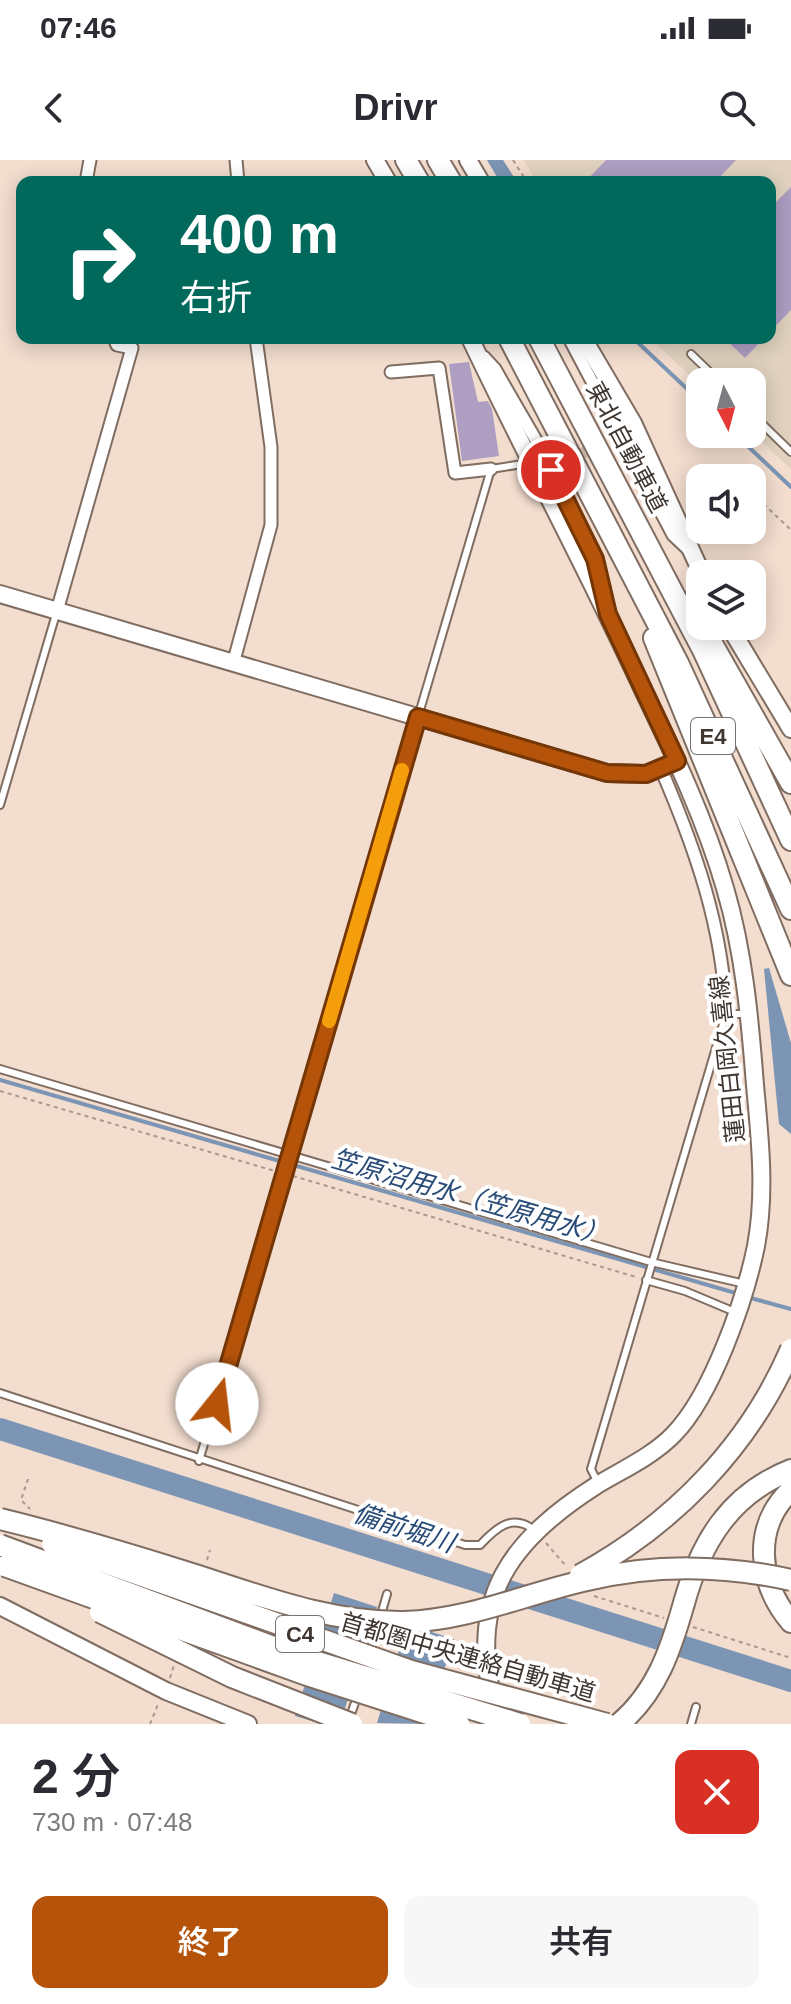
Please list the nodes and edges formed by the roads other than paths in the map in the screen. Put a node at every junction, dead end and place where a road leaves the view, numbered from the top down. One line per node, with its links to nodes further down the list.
1 (117, 344): 22 (street)
2 (257, 344): 26 (street)
3 (473, 344): 14 (main road, 蓮田白岡久喜線)
4 (474, 344): 23 (street)
5 (512, 344): 19 (highway, E4)
6 (542, 344): 17 (highway, 東北自動車道 / E4)
7 (572, 344): 16 (street)
8 (587, 344): 16 (main road)
9 (691, 354): 10 (lane)
10 (706, 368)
11 (391, 372): 15 (street)
12 (766, 428): 13 (lane)
13 (791, 452)
14 (530, 463): 15 (lane); 23 (main road, 蓮田白岡久喜線)
15 (491, 469): 27 (lane)
16 (690, 551): 18 (main road)
17 (654, 554): 21 (highway); 33 (highway, 東北自動車道 / E4)
18 (695, 560)
19 (629, 566): 34 (highway, E4); 35 (highway)
20 (0, 594): 22 (main road)
21 (686, 602)
22 (57, 611): 26 (main road); 32 (lane)
23 (608, 614): 29 (main road, 蓮田白岡久喜線)
24 (710, 640): 31 (highway)
25 (737, 640): 28 (main road)
26 (233, 664): 27 (main road)
27 (418, 717): 30 (main road); 39 (lane)
28 (791, 729)
29 (677, 761): 30 (main road); 37 (main road, 蓮田白岡久喜線)
30 (661, 769): 36 (street)
31 (791, 783)
32 (0, 805)
33 (791, 840)
34 (791, 909)
35 (791, 975)
36 (726, 1014): 37 (lane); 40 (lane)
37 (748, 1014): 42 (main road, 蓮田白岡久喜線)
38 (0, 1069): 39 (lane)
39 (290, 1156): 40 (lane); 46 (lane)
40 (651, 1262): 41 (lane); 42 (lane)
41 (646, 1280): 43 (lane); 48 (lane)
42 (745, 1284): 43 (main road, 蓮田白岡久喜線)
43 (735, 1312): 48 (main road, 蓮田白岡久喜線)
44 (791, 1349): 55 (highway, bridge)
45 (0, 1393): 46 (lane)
46 (199, 1461): 51 (lane)
47 (791, 1470): 66 (highway, bridge)
48 (598, 1485): 51 (main road, 蓮田白岡久喜線)
49 (791, 1490): 58 (highway)
50 (0, 1521): 55 (highway, bridge); 65 (highway, 首都圏中央連絡自動車道 / C4, bridge)
51 (534, 1530): 63 (main road, 蓮田白岡久喜線)
52 (0, 1545): 64 (highway, 首都圏中央連絡自動車道 / C4, bridge)
53 (2, 1565): 61 (highway, bridge); 62 (highway, bridge)
54 (791, 1580): 55 (highway, bridge)
55 (552, 1590)
56 (387, 1594): 61 (lane)
57 (0, 1606): 60 (main road)
58 (791, 1622)
59 (696, 1707): 67 (lane)
60 (248, 1724)
61 (350, 1724)
62 (459, 1724)
63 (503, 1724)
64 (520, 1724)
65 (607, 1724)
66 (619, 1724)
67 (691, 1724)

